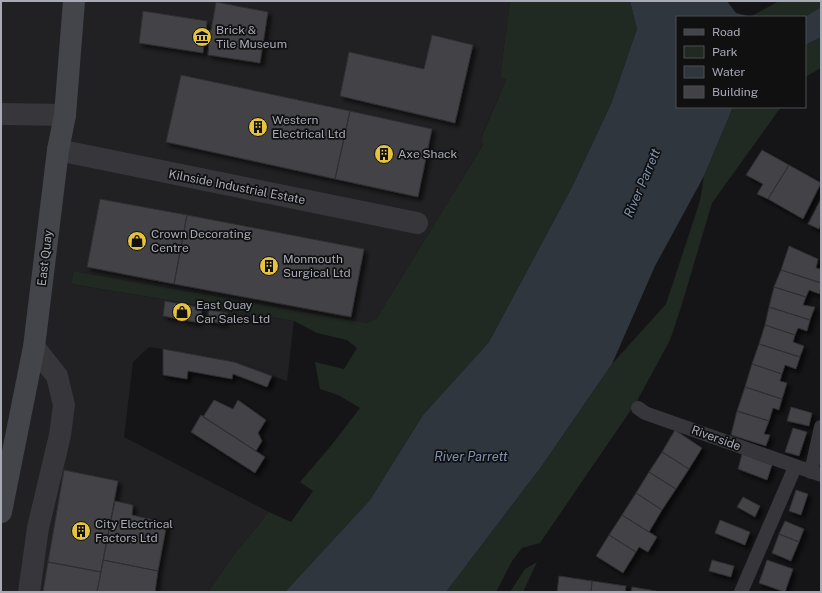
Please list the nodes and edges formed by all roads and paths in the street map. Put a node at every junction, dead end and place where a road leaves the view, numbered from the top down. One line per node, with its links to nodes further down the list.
1 (74, 1): 3 (street, East Quay)
2 (1, 114): 3 (street)
3 (65, 115): 4 (street, East Quay)
4 (58, 150): 5 (street, Kilnside Industrial Estate); 6 (street, East Quay)
5 (417, 223)
6 (34, 347): 11 (street, East Quay); 12 (street)
7 (638, 408): 9 (lane, Riverside)
8 (821, 427): 10 (lane)
9 (795, 467): 10 (lane, Riverside); 13 (lane)
10 (816, 473)
11 (1, 512)
12 (29, 592)
13 (741, 592)

